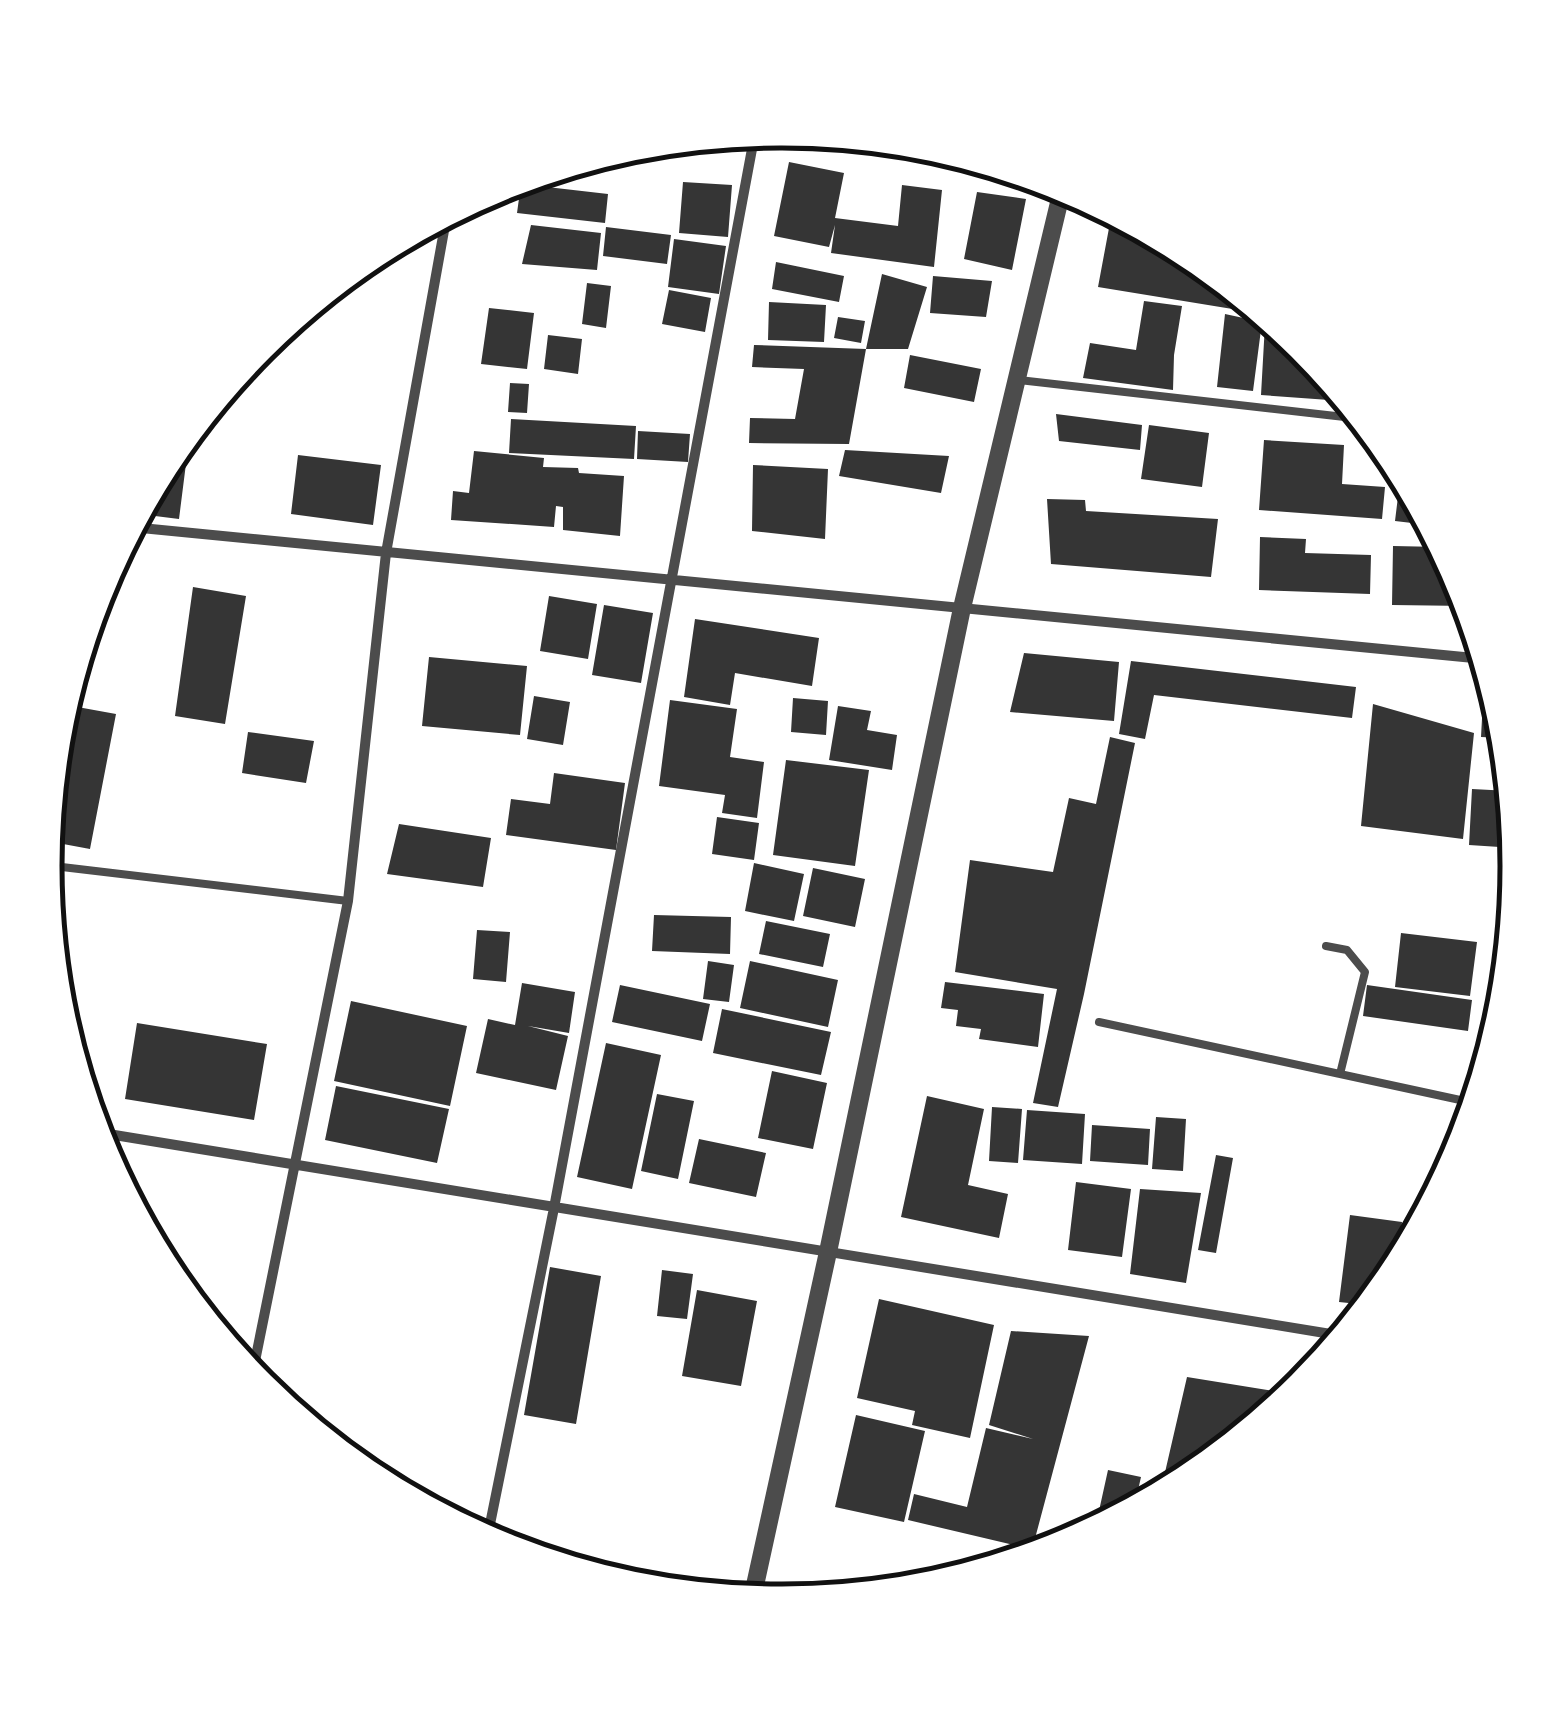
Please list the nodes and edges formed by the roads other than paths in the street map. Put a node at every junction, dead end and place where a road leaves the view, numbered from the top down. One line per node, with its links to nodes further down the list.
1 (751, 149): 8 (street)
2 (1060, 204): 4 (street)
3 (445, 232): 7 (street)
4 (1019, 380): 5 (lane); 9 (street)
5 (1341, 417)
6 (147, 529): 7 (street)
7 (386, 553): 8 (street); 12 (street)
8 (670, 580): 9 (street); 19 (street)
9 (962, 608): 10 (street); 20 (street)
10 (1468, 657)
11 (62, 867): 12 (lane)
12 (348, 901): 18 (street)
13 (1326, 946): 15 (lane)
14 (1100, 1022): 15 (lane)
15 (1340, 1074): 16 (lane)
16 (1460, 1100)
17 (115, 1135): 18 (street)
18 (296, 1165): 19 (street); 22 (street)
19 (554, 1208): 20 (street); 23 (street)
20 (828, 1252): 21 (street); 24 (street)
21 (1326, 1333)
22 (256, 1356)
23 (490, 1523)
24 (755, 1583)

